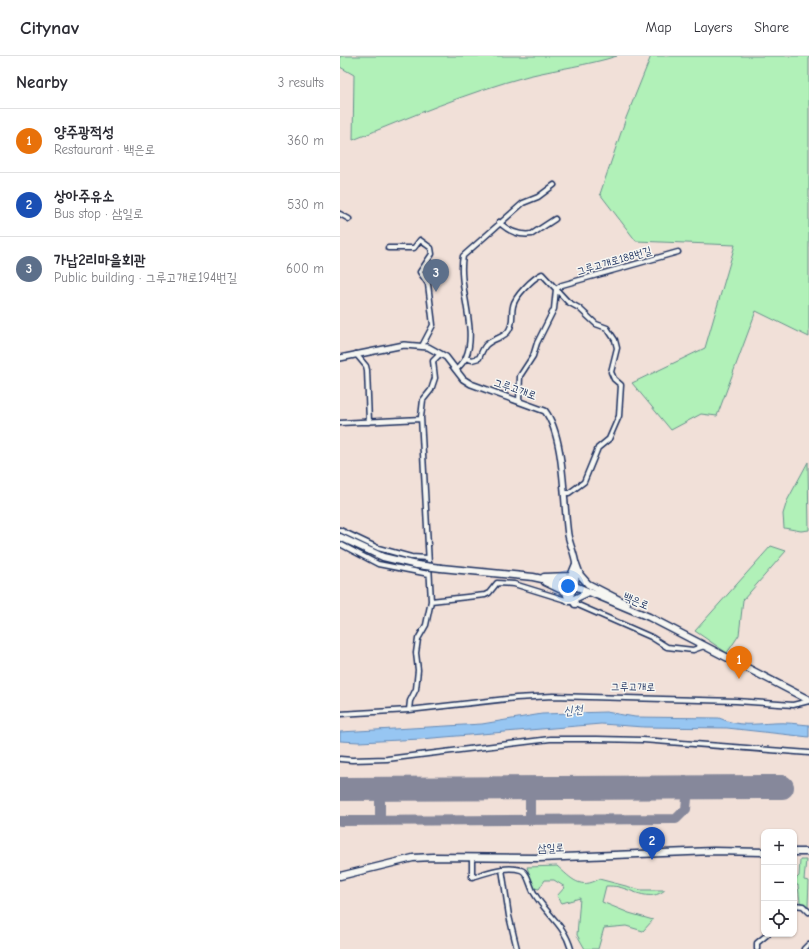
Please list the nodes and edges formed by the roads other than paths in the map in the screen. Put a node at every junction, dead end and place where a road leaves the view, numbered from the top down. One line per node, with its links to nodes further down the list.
1 (554, 185): 5 (street)
2 (340, 214): 3 (street)
3 (349, 219)
4 (555, 219): 5 (street)
5 (499, 222): 13 (street)
6 (388, 248): 9 (street)
7 (678, 252): 8 (street, 그루고개로188번길)
8 (556, 289): 13 (street); 15 (street); 19 (street)
9 (422, 346): 10 (street, 그루고개로); 11 (street, 그루고개로)
10 (356, 354): 12 (street, 그루고개로); 17 (street)
11 (440, 354): 14 (street, 그루고개로); 16 (street)
12 (340, 358)
13 (466, 358): 14 (street)
14 (456, 370): 15 (street, 그루고개로)
15 (519, 401): 19 (street, 그루고개로)
16 (421, 419): 17 (street); 23 (street)
17 (368, 422): 18 (street)
18 (340, 423)
19 (564, 493): 24 (street, 그루고개로)
20 (340, 530): 23 (street)
21 (340, 537): 26 (main road, 백은로, bridge)
22 (340, 544): 25 (street)
23 (428, 558): 25 (street)
24 (576, 564): 26 (main road); 27 (street, 그루고개로); 31 (main road)
25 (429, 574): 29 (street)
26 (537, 578): 27 (main road, 백은로); 30 (main road)
27 (575, 586): 28 (main road, 백은로); 30 (street)
28 (589, 592): 30 (main road); 31 (main road, 백은로)
29 (431, 601): 30 (street); 34 (street)
30 (572, 603): 32 (street)
31 (649, 617): 32 (main road, 백은로)
32 (704, 646): 33 (main road, 백은로)
33 (809, 700): 34 (street, 그루고개로)
34 (409, 710): 35 (street, 그루고개로)
35 (340, 714)
36 (809, 752): 37 (street)
37 (340, 759)
38 (761, 852): 41 (main road, 삼일로)
39 (797, 852): 40 (main road)
40 (809, 852)
41 (472, 857): 42 (street); 43 (main road, 삼일로)
42 (502, 869): 48 (street); 49 (street)
43 (340, 876)
44 (797, 905): 45 (street)
45 (809, 912)
46 (764, 937): 50 (street)
47 (809, 944): 51 (street)
48 (517, 949)
49 (571, 949)
50 (757, 949)
51 (804, 949)

